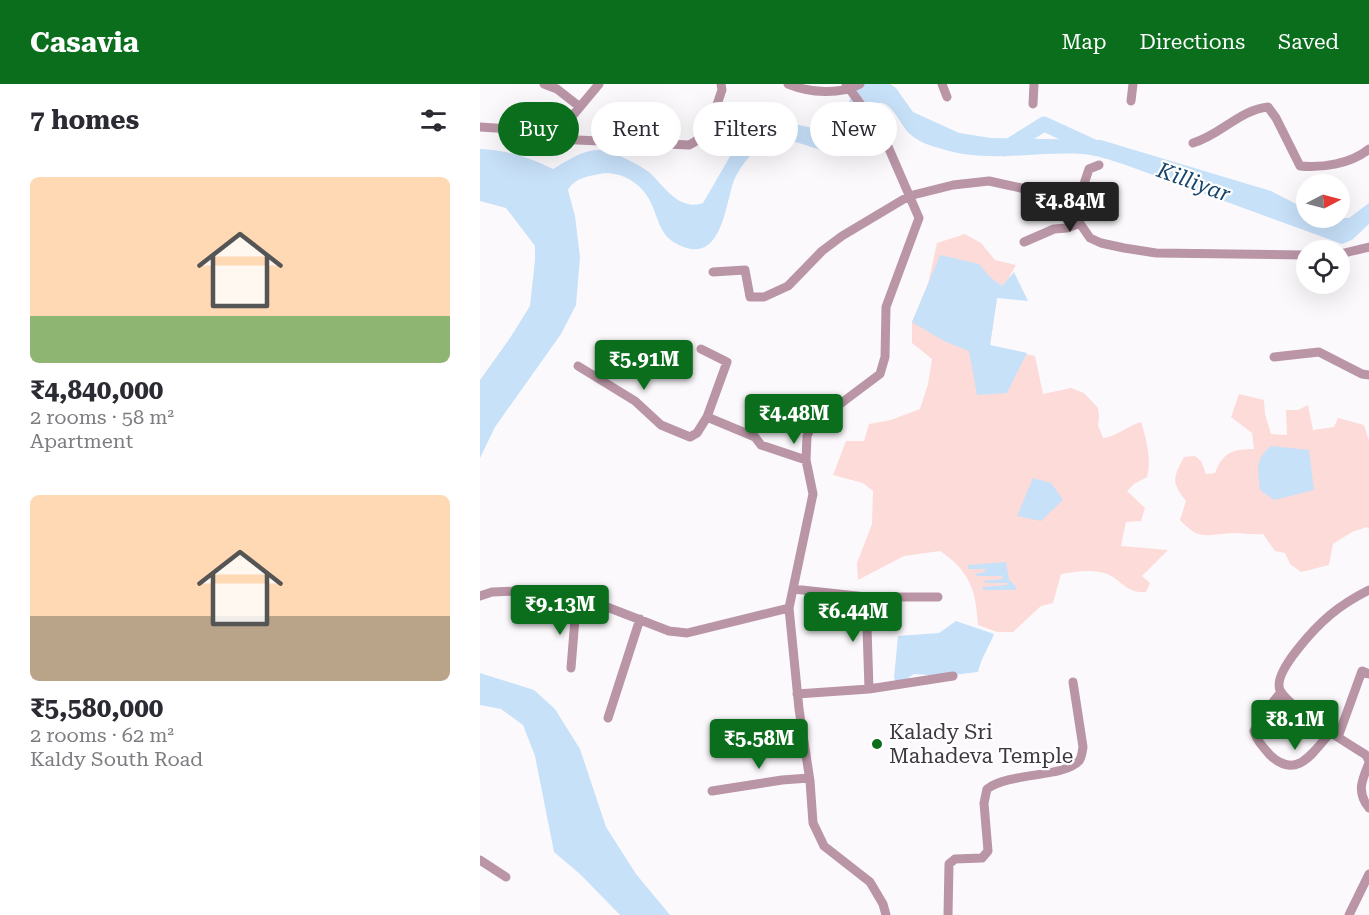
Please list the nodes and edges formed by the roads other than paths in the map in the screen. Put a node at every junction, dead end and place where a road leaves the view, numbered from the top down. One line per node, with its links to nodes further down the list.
1 (544, 84): 13 (street)
2 (599, 84): 13 (street)
3 (721, 84): 16 (street)
4 (788, 84): 9 (street)
5 (860, 84): 9 (street)
6 (942, 84): 10 (street)
7 (1034, 84): 12 (street)
8 (1133, 84): 11 (street)
9 (848, 87): 20 (street)
10 (947, 97)
11 (1131, 101)
12 (1033, 104)
13 (580, 107)
14 (480, 127): 15 (street)
15 (498, 128)
16 (579, 140)
17 (1193, 143): 18 (street)
18 (1369, 149)
19 (1100, 165): 21 (street)
20 (909, 196): 21 (street); 27 (street); 33 (street)
21 (1065, 202): 22 (street)
22 (1080, 223): 23 (street); 26 (street)
23 (1024, 242)
24 (1369, 247): 25 (street)
25 (1350, 252)
26 (1296, 255)
27 (713, 272)
28 (701, 349): 32 (street)
29 (1274, 357): 31 (street)
30 (578, 366): 32 (street)
31 (1369, 375)
32 (707, 417): 33 (street)
33 (806, 460): 34 (street)
34 (793, 590): 37 (street); 40 (street)
35 (1369, 590): 47 (street)
36 (480, 596): 39 (street)
37 (866, 597): 38 (street); 46 (street)
38 (938, 597)
39 (576, 606): 41 (street); 42 (street)
40 (789, 608): 41 (street); 48 (street)
41 (640, 619): 49 (street)
42 (571, 668)
43 (1369, 674): 50 (street)
44 (953, 676): 46 (street)
45 (1073, 682): 59 (street)
46 (869, 689): 48 (street)
47 (1281, 692): 50 (street); 50 (street)
48 (797, 694): 52 (street)
49 (608, 718)
50 (1334, 735): 51 (street)
51 (1369, 762): 54 (street)
52 (809, 778): 53 (street); 58 (street)
53 (712, 791)
54 (1369, 807)
55 (480, 860): 57 (street)
56 (1369, 874): 60 (street)
57 (506, 877)
58 (886, 915)
59 (948, 915)
60 (1349, 915)

